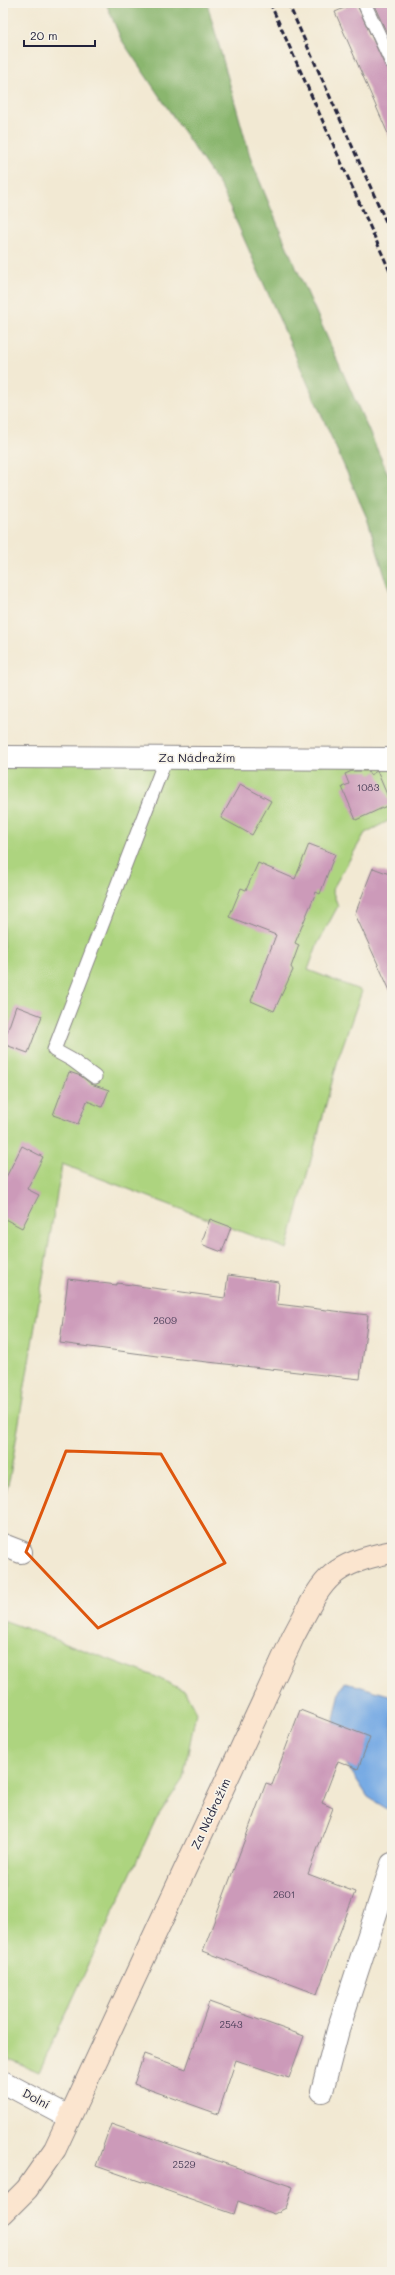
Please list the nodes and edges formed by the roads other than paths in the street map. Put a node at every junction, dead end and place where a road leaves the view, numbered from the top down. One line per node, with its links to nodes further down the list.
1 (364, 3): 2 (lane)
2 (392, 63)
3 (3, 757): 4 (street, Za Nádražím)
4 (166, 758): 5 (street, Za Nádražím); 6 (lane)
5 (392, 759)
6 (95, 1077)
7 (392, 1552): 11 (main road, Za Nádražím)
8 (392, 1864): 10 (street)
9 (3, 2082): 11 (street, Dolní)
10 (322, 2091)
11 (69, 2117): 12 (main road, Za Nádražím)
12 (3, 2213)

